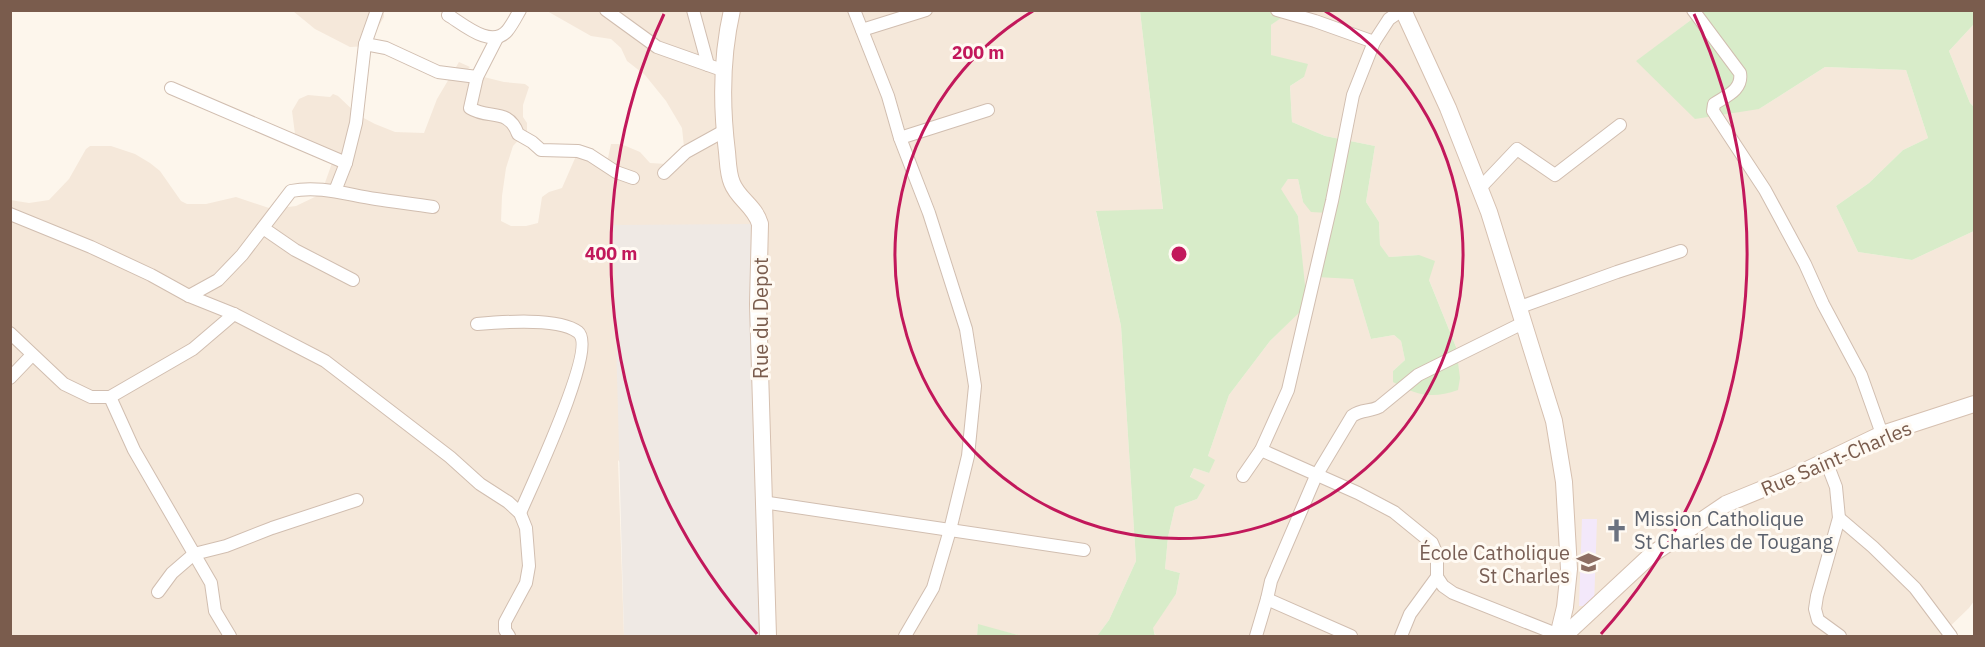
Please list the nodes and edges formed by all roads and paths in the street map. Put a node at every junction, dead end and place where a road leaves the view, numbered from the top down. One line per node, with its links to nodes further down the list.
1 (377, 10): 15 (street)
2 (520, 10): 13 (street)
3 (606, 10): 16 (street)
4 (693, 10): 16 (street)
5 (732, 10): 16 (street, Rue du Depot)
6 (854, 10): 12 (street)
7 (926, 10): 12 (street)
8 (1278, 10): 14 (street)
9 (1402, 10): 14 (street); 26 (street)
10 (1693, 10): 42 (street)
11 (448, 15): 13 (street)
12 (862, 30): 22 (street)
13 (497, 38): 17 (street)
14 (1374, 42): 43 (street)
15 (365, 44): 17 (street); 23 (street)
16 (715, 68): 21 (street, Rue du Depot)
17 (477, 77): 25 (street)
18 (171, 88): 23 (street)
19 (988, 110): 22 (street)
20 (1620, 125): 26 (street)
21 (724, 131): 24 (street); 48 (street, Rue du Depot)
22 (900, 138): 51 (street)
23 (346, 163): 27 (street)
24 (664, 173)
25 (633, 178)
26 (1480, 188): 35 (street)
27 (334, 191): 28 (street); 30 (street)
28 (433, 207)
29 (10, 214): 33 (street)
30 (262, 228): 32 (street); 33 (street)
31 (1681, 251): 35 (street)
32 (353, 280)
33 (189, 296): 34 (street)
34 (234, 314): 40 (street); 49 (street)
35 (1521, 315): 46 (street); 57 (street)
36 (477, 324): 49 (street)
37 (10, 333): 38 (street)
38 (32, 355): 39 (street); 40 (street)
39 (10, 378)
40 (110, 397): 53 (street)
41 (1974, 404): 42 (street, Rue Saint-Charles)
42 (1882, 434): 44 (street, Rue Saint-Charles)
43 (1261, 450): 45 (street); 46 (street)
44 (1826, 461): 50 (street); 57 (street, Rue Saint-Charles)
45 (1243, 476)
46 (1316, 476): 54 (street); 56 (street)
47 (357, 500): 53 (street)
48 (762, 502): 51 (street); 60 (street, Rue du Depot)
49 (520, 513): 59 (street)
50 (1839, 518): 65 (street); 66 (street)
51 (950, 530): 52 (street); 61 (street)
52 (1084, 550)
53 (194, 554): 55 (street); 58 (street)
54 (1437, 577): 57 (street); 64 (street)
55 (158, 592)
56 (1267, 599): 62 (street); 63 (street)
57 (1566, 635)
58 (230, 636)
59 (509, 636)
60 (768, 636)
61 (905, 636)
62 (1256, 636)
63 (1351, 636)
64 (1401, 636)
65 (1840, 636)
66 (1951, 636)

